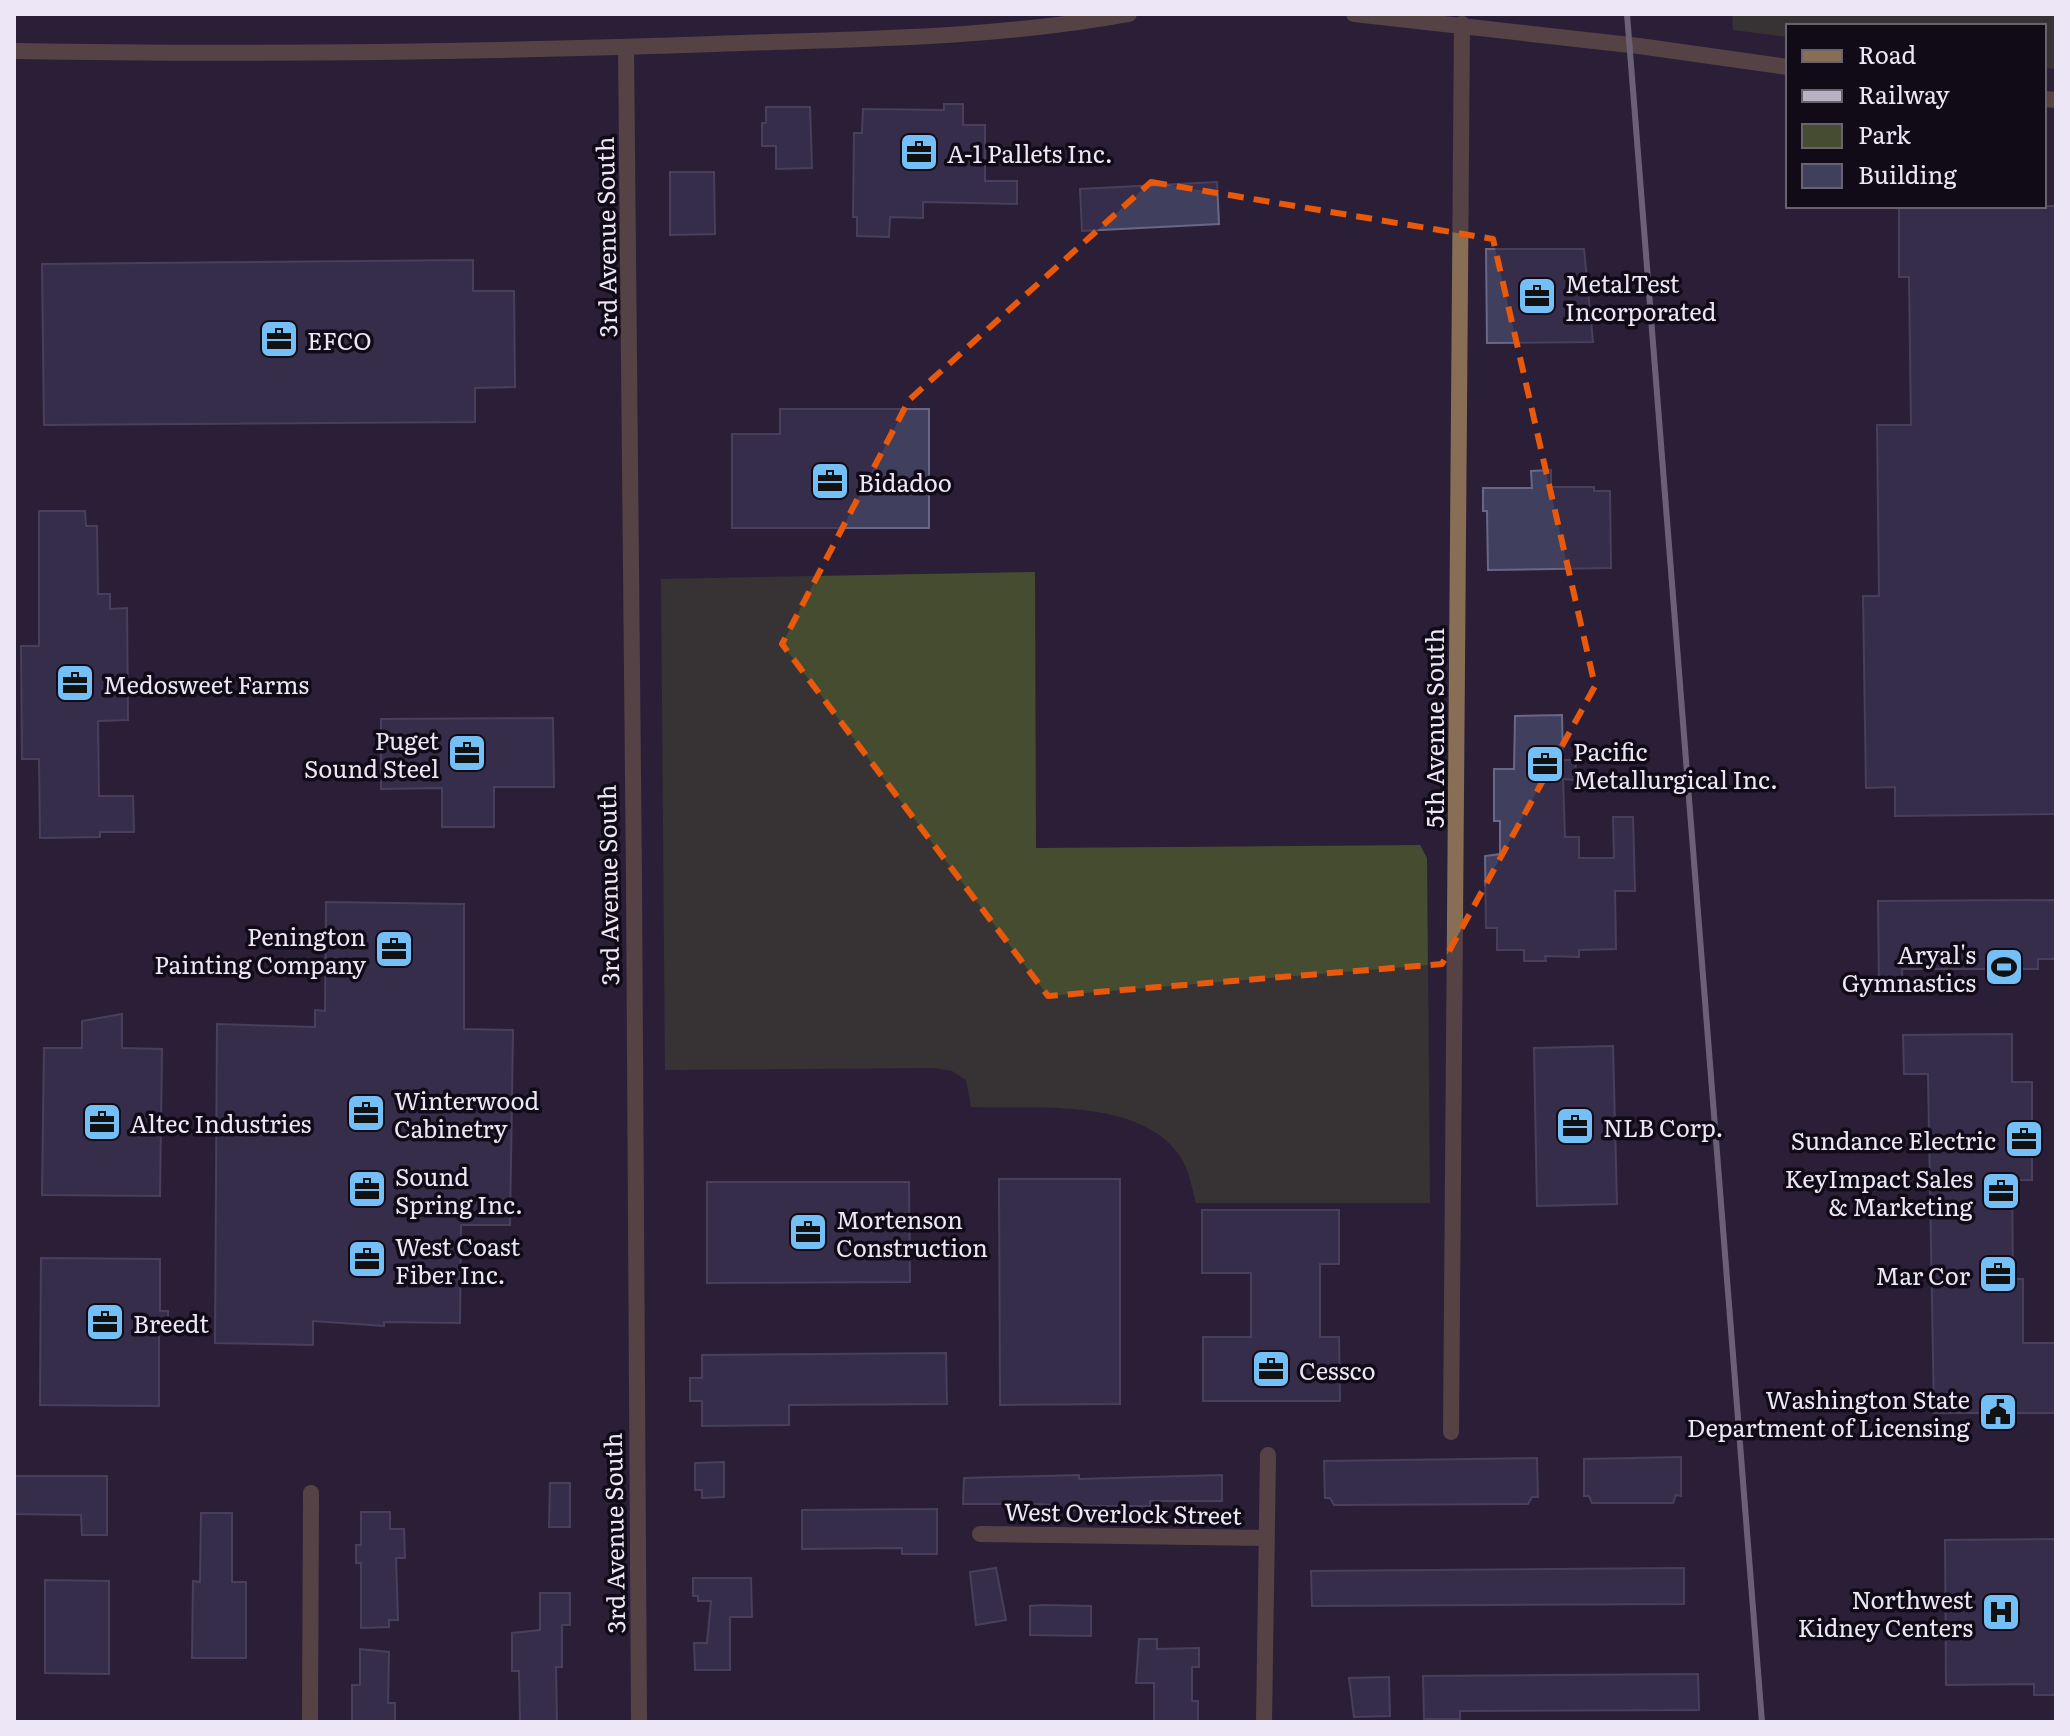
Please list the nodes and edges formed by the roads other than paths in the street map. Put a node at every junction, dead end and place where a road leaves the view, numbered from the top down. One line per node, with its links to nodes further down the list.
1 (1129, 14): 4 (street)
2 (1354, 14): 3 (street)
3 (1462, 24): 6 (street); 7 (street, 5th Avenue South)
4 (626, 47): 5 (street); 13 (street, 3rd Avenue South)
5 (14, 51)
6 (1786, 67)
7 (1451, 1432)
8 (1268, 1455): 11 (street)
9 (311, 1493): 12 (street)
10 (980, 1534): 11 (street, West Overlock Street)
11 (1266, 1538): 14 (street)
12 (310, 1722)
13 (639, 1722)
14 (1264, 1722)

